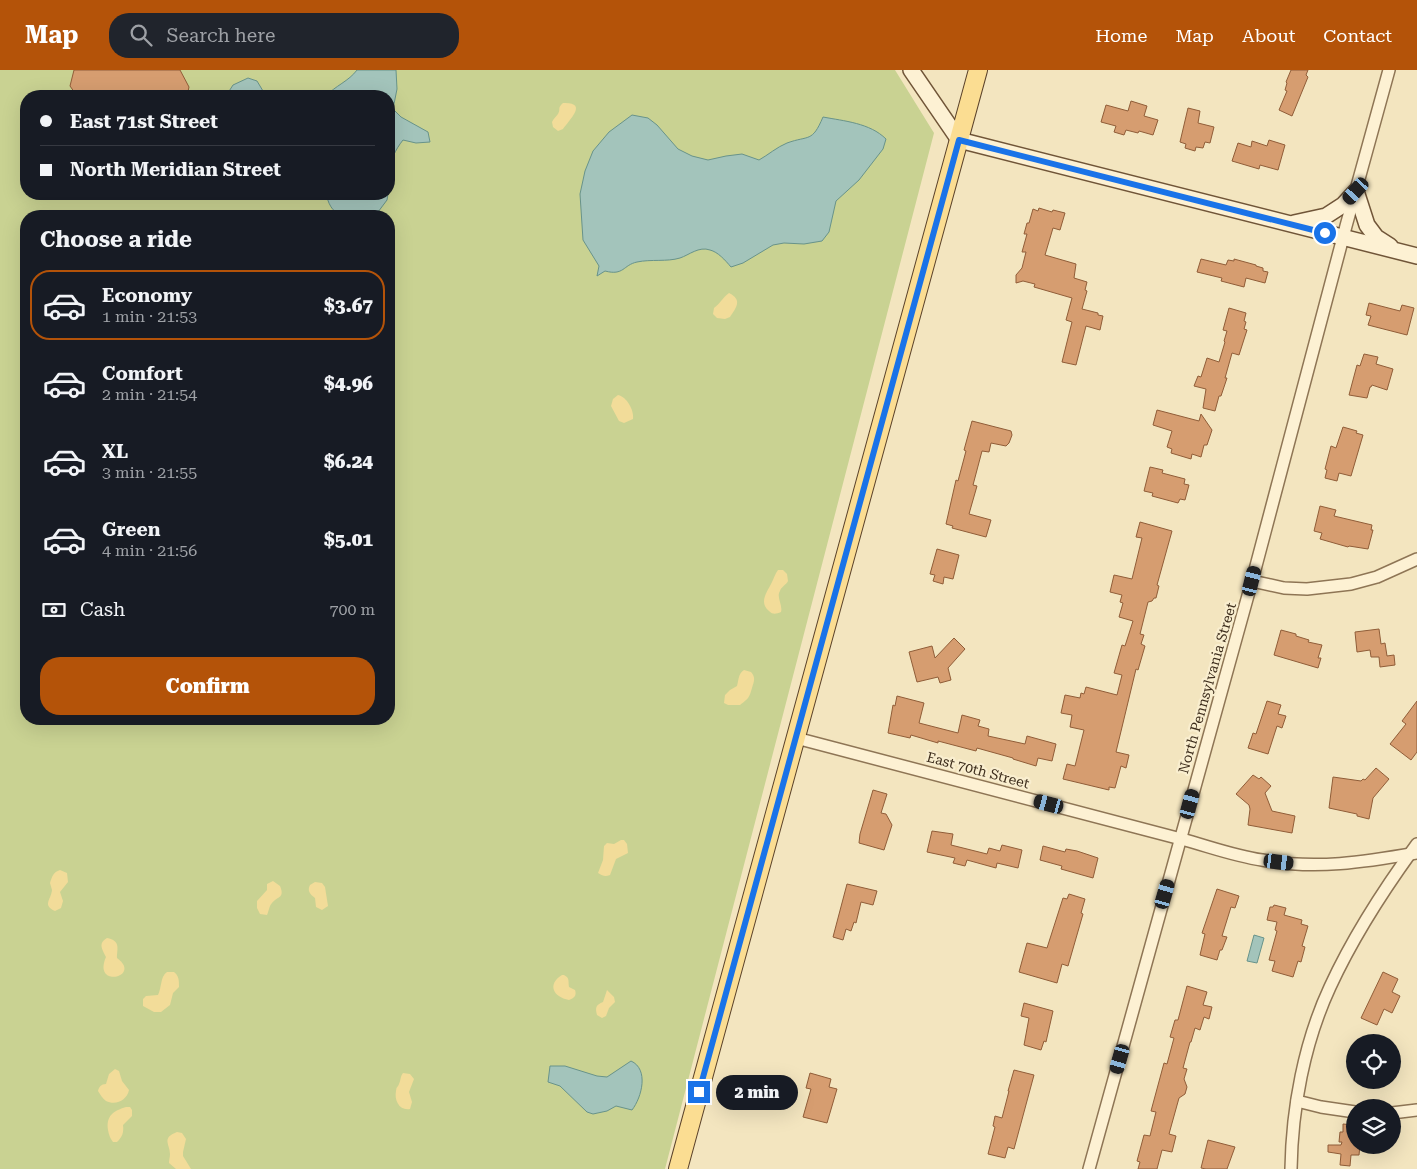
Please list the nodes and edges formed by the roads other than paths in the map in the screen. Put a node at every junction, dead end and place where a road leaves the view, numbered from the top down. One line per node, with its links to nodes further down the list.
1 (912, 70): 4 (main road)
2 (978, 70): 4 (main road)
3 (1389, 70): 5 (street, North Pennsylvania Street)
4 (959, 140): 6 (main road); 12 (main road)
5 (1356, 191): 6 (main road); 7 (street, North Pennsylvania Street); 8 (main road)
6 (1290, 224): 7 (main road)
7 (1343, 238): 8 (main road); 11 (street, North Pennsylvania Street)
8 (1398, 252): 9 (main road)
9 (1417, 256)
10 (1417, 559): 11 (street)
11 (1252, 581): 13 (street, North Pennsylvania Street)
12 (796, 738): 13 (street, East 70th Street); 20 (main road)
13 (1181, 839): 15 (street, East 70th Street); 21 (street, North Pennsylvania Street)
14 (1417, 844): 15 (street)
15 (1413, 854): 16 (street)
16 (1297, 1101): 18 (street); 22 (street)
17 (1417, 1110): 19 (street)
18 (1346, 1111)
19 (1401, 1112)
20 (678, 1169)
21 (1089, 1169)
22 (1291, 1169)

